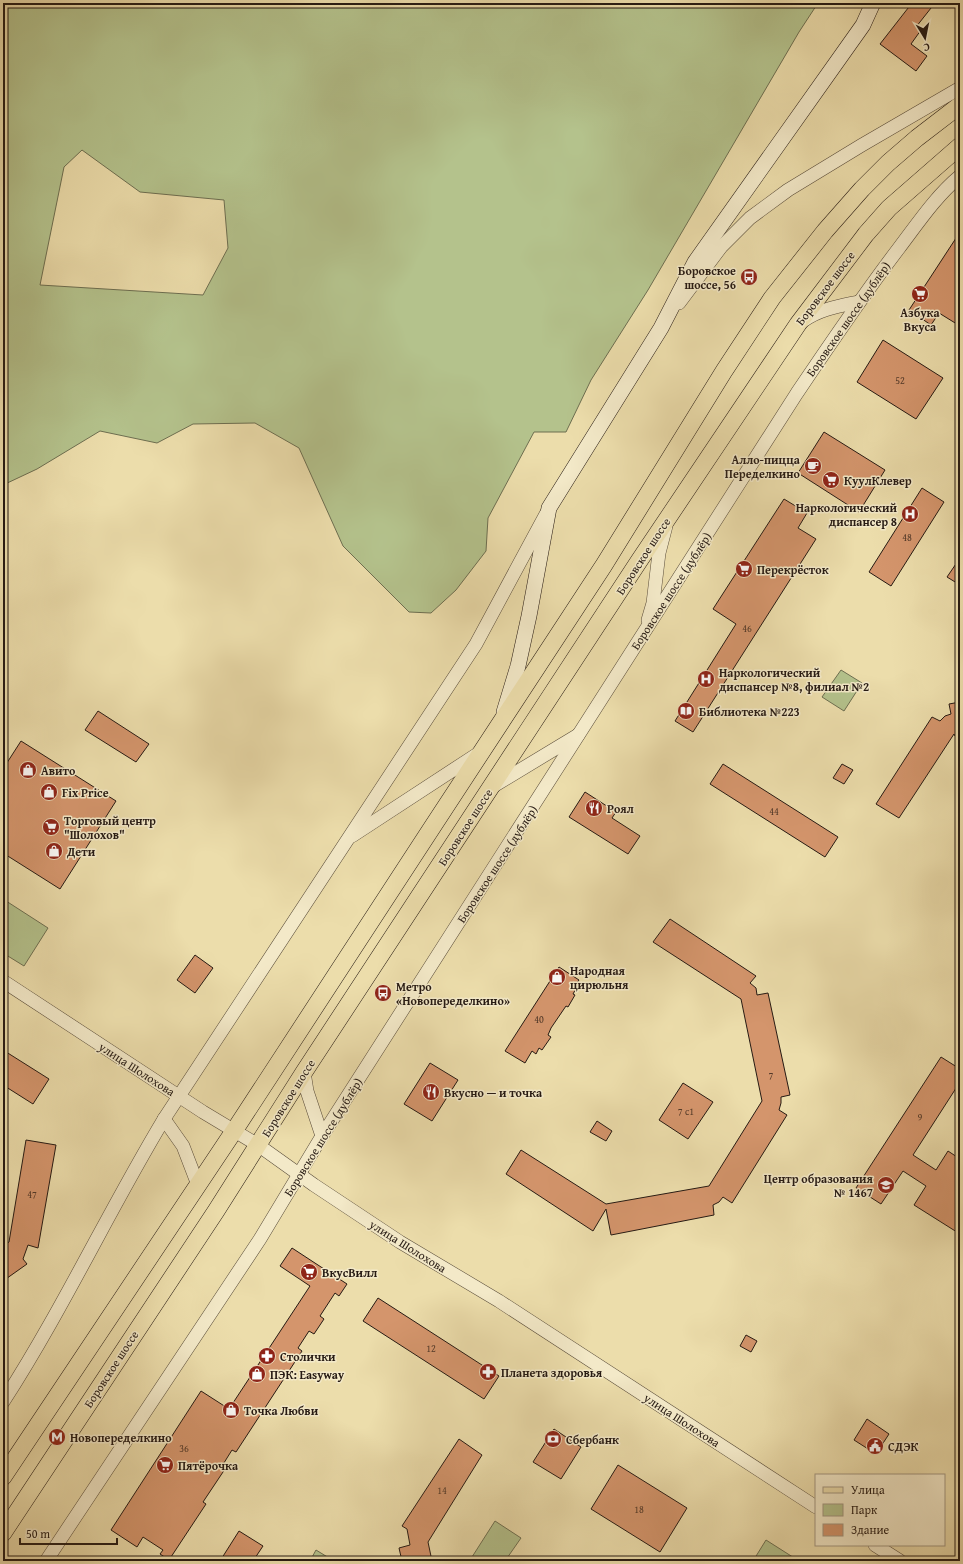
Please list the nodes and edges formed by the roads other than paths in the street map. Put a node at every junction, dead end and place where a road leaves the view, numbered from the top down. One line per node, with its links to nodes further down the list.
1 (873, 3): 8 (main road)
2 (960, 88): 8 (street)
3 (960, 106): 12 (main road)
4 (960, 146): 7 (main road, Боровское шоссе)
5 (960, 176): 6 (street, Боровское шоссе (дублёр))
6 (858, 302): 7 (street); 11 (street, Боровское шоссе (дублёр))
7 (798, 324): 10 (main road, Боровское шоссе)
8 (661, 328): 9 (main road)
9 (549, 508): 12 (main road); 16 (street)
10 (668, 517): 11 (street); 15 (main road, Боровское шоссе)
11 (643, 635): 13 (street, Боровское шоссе (дублёр))
12 (501, 723): 14 (main road)
13 (581, 733): 15 (street); 22 (street, Боровское шоссе (дублёр))
14 (483, 750): 16 (street); 21 (main road)
15 (490, 788): 18 (main road, Боровское шоссе)
16 (347, 839): 19 (street)
17 (3, 981): 19 (street, улица Шолохова)
18 (304, 1072): 22 (street); 23 (main road, Боровское шоссе)
19 (180, 1096): 20 (street); 21 (street, улица Шолохова)
20 (164, 1119): 25 (street); 26 (street)
21 (234, 1131): 23 (street, улица Шолохова); 25 (main road)
22 (322, 1136): 24 (street, Боровское шоссе (дублёр))
23 (258, 1145): 24 (street, улица Шолохова); 29 (main road, Боровское шоссе)
24 (299, 1175): 28 (street, улица Шолохова); 31 (street, Боровское шоссе (дублёр))
25 (198, 1185): 27 (main road)
26 (3, 1402)
27 (3, 1477)
28 (815, 1506)
29 (3, 1533)
30 (877, 1546): 32 (street)
31 (46, 1561)
32 (900, 1561)

